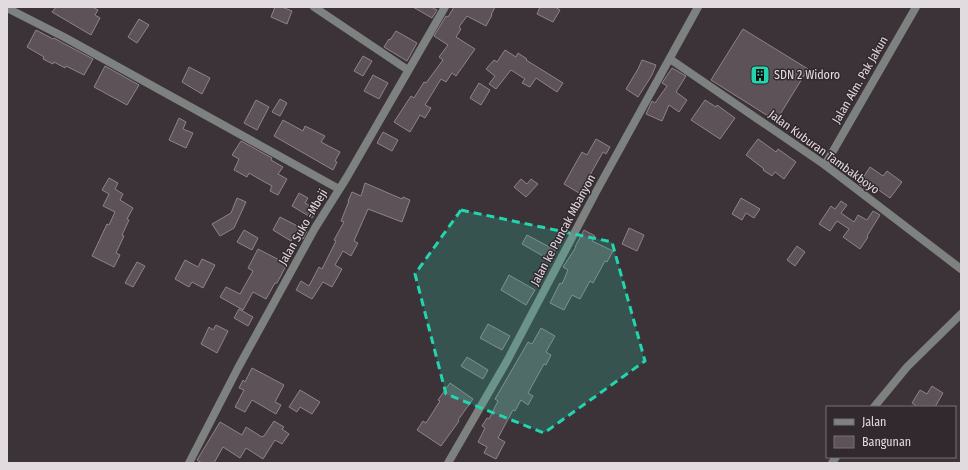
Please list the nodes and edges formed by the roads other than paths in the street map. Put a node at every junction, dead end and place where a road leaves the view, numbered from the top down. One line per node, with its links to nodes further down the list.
1 (314, 7): 7 (street)
2 (445, 7): 7 (street, Jalan Suko -Mbeji)
3 (698, 7): 6 (street, Jalan ke Puncak Mbanyon)
4 (916, 7): 8 (street, Jalan Alm. Pak Jakun)
5 (7, 8): 9 (street)
6 (670, 59): 8 (street, Jalan Kuburan Tambakboyo); 14 (street, Jalan ke Puncak Mbanyon)
7 (408, 70): 9 (street, Jalan Suko -Mbeji)
8 (825, 166): 10 (street, Jalan Kuburan Tambakboyo)
9 (340, 189): 13 (street, Jalan Suko -Mbeji)
10 (961, 270)
11 (961, 314): 12 (street)
12 (875, 406)
13 (189, 463)
14 (448, 463)

